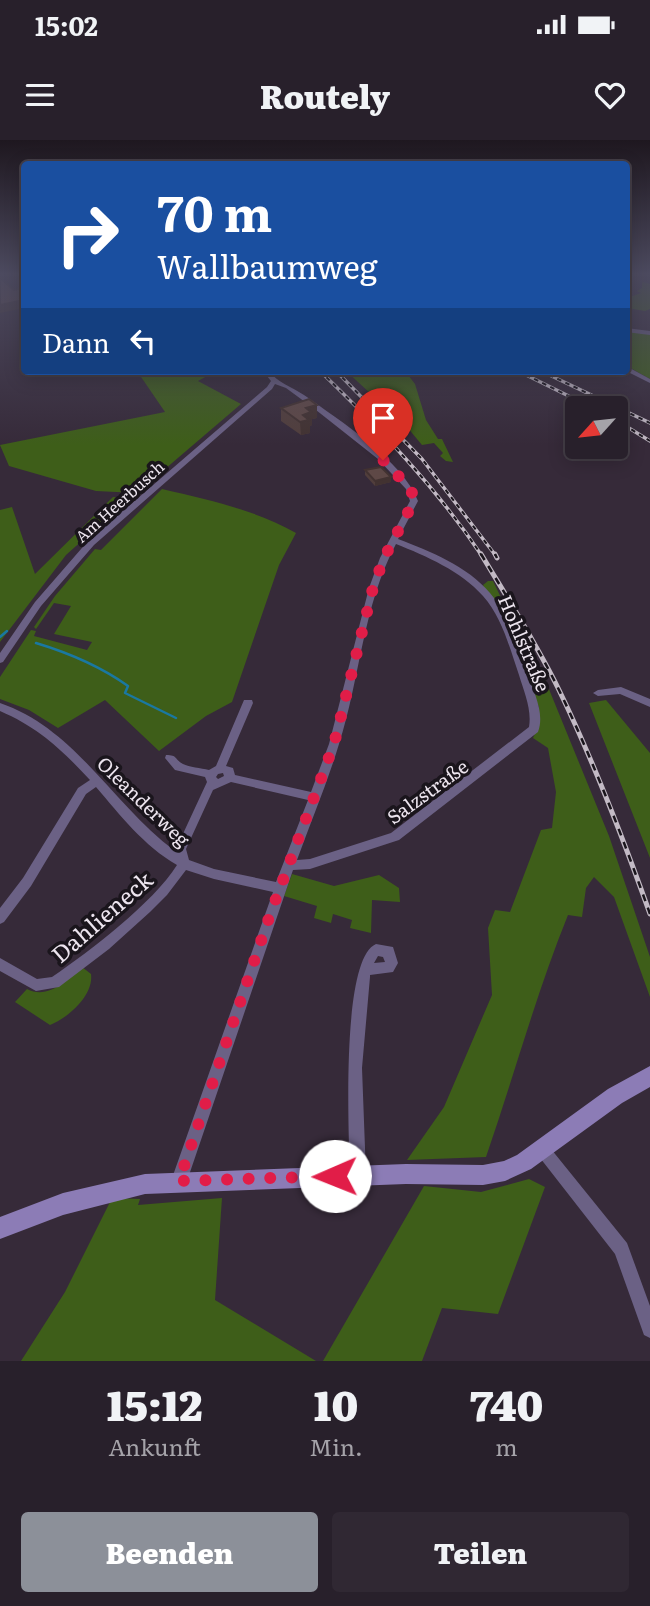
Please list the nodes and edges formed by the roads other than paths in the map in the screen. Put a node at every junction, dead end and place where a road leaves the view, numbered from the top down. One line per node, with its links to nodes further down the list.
1 (630, 370): 4 (street)
2 (269, 375): 3 (street)
3 (274, 381): 5 (street); 6 (street, Am Heerbusch)
4 (650, 382)
5 (393, 540): 11 (street, Hohlstraße); 15 (street)
6 (0, 660)
7 (598, 693): 9 (street)
8 (248, 703): 13 (street)
9 (650, 703)
10 (0, 707): 14 (street, Oleanderweg)
11 (534, 729): 17 (street, Salzstraße)
12 (170, 758): 13 (street)
13 (215, 775): 15 (street); 16 (street)
14 (97, 781): 16 (street, Oleanderweg); 19 (street)
15 (314, 797): 17 (street)
16 (184, 863): 18 (street, Oleanderweg); 20 (street, Dahlieneck)
17 (288, 865): 18 (street)
18 (280, 888): 25 (street)
19 (0, 918)
20 (0, 964)
21 (366, 969): 24 (street)
22 (650, 1076): 23 (street)
23 (542, 1149): 24 (street); 27 (street)
24 (358, 1175): 25 (street)
25 (179, 1181): 26 (street)
26 (0, 1228)
27 (650, 1329)

